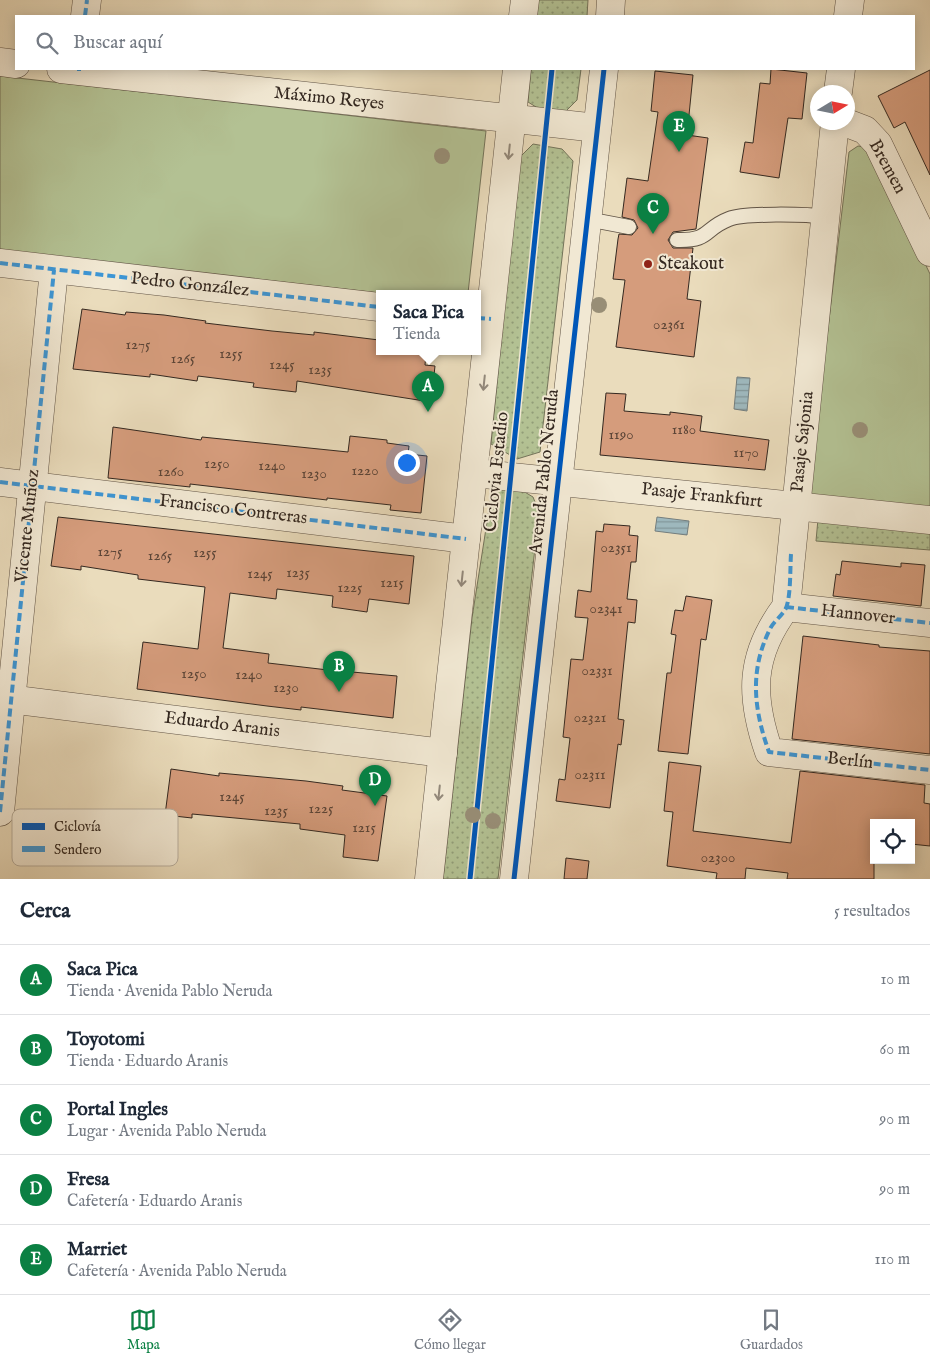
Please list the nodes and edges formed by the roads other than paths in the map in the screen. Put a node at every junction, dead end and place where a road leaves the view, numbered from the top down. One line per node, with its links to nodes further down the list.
1 (87, 0): 5 (street)
2 (525, 0): 6 (street)
3 (612, 0): 7 (street)
4 (850, 0): 8 (street)
5 (85, 15)
6 (523, 15)
7 (610, 15)
8 (848, 15)
9 (0, 62): 10 (street)
10 (15, 64)
11 (82, 70): 16 (street, Máximo Reyes)
12 (518, 70): 16 (street)
13 (604, 70): 18 (street, Avenida Pablo Neruda)
14 (841, 70): 15 (street)
15 (839, 85)
16 (512, 119): 18 (street, Máximo Reyes); 28 (street, one-way to 28)
17 (855, 126): 24 (street, Bremen)
18 (597, 128): 21 (street, Avenida Pablo Neruda)
19 (834, 130): 20 (street, Pasaje Sajonia)
20 (825, 217): 23 (lane); 33 (street, Pasaje Sajonia)
21 (587, 219): 22 (lane); 30 (street, Avenida Pablo Neruda)
22 (629, 227)
23 (677, 240)
24 (930, 252)
25 (0, 263): 26 (street, Pedro González)
26 (54, 270): 27 (street, Pedro González); 32 (street, Vicente Muñoz)
27 (376, 307)
28 (484, 318): 29 (street, one-way to 29)
29 (474, 473): 30 (street, Pasaje Frankfurt); 35 (street)
30 (558, 481): 33 (street, Pasaje Frankfurt); 43 (street, Avenida Pablo Neruda)
31 (0, 482): 32 (street, Francisco Contreras)
32 (32, 486): 35 (street, Francisco Contreras); 38 (street, Vicente Muñoz)
33 (796, 506): 34 (street, Pasaje Frankfurt); 36 (street, Pasaje Sajonia)
34 (930, 520)
35 (466, 539): 39 (street, one-way to 39)
36 (786, 608): 37 (street, Hannover); 40 (street, Berlín)
37 (930, 624)
38 (6, 698): 39 (street, Eduardo Aranis); 41 (street, Vicente Muñoz)
39 (443, 753): 42 (street, one-way to 42)
40 (930, 770)
41 (0, 812)
42 (429, 879)
43 (514, 879)

